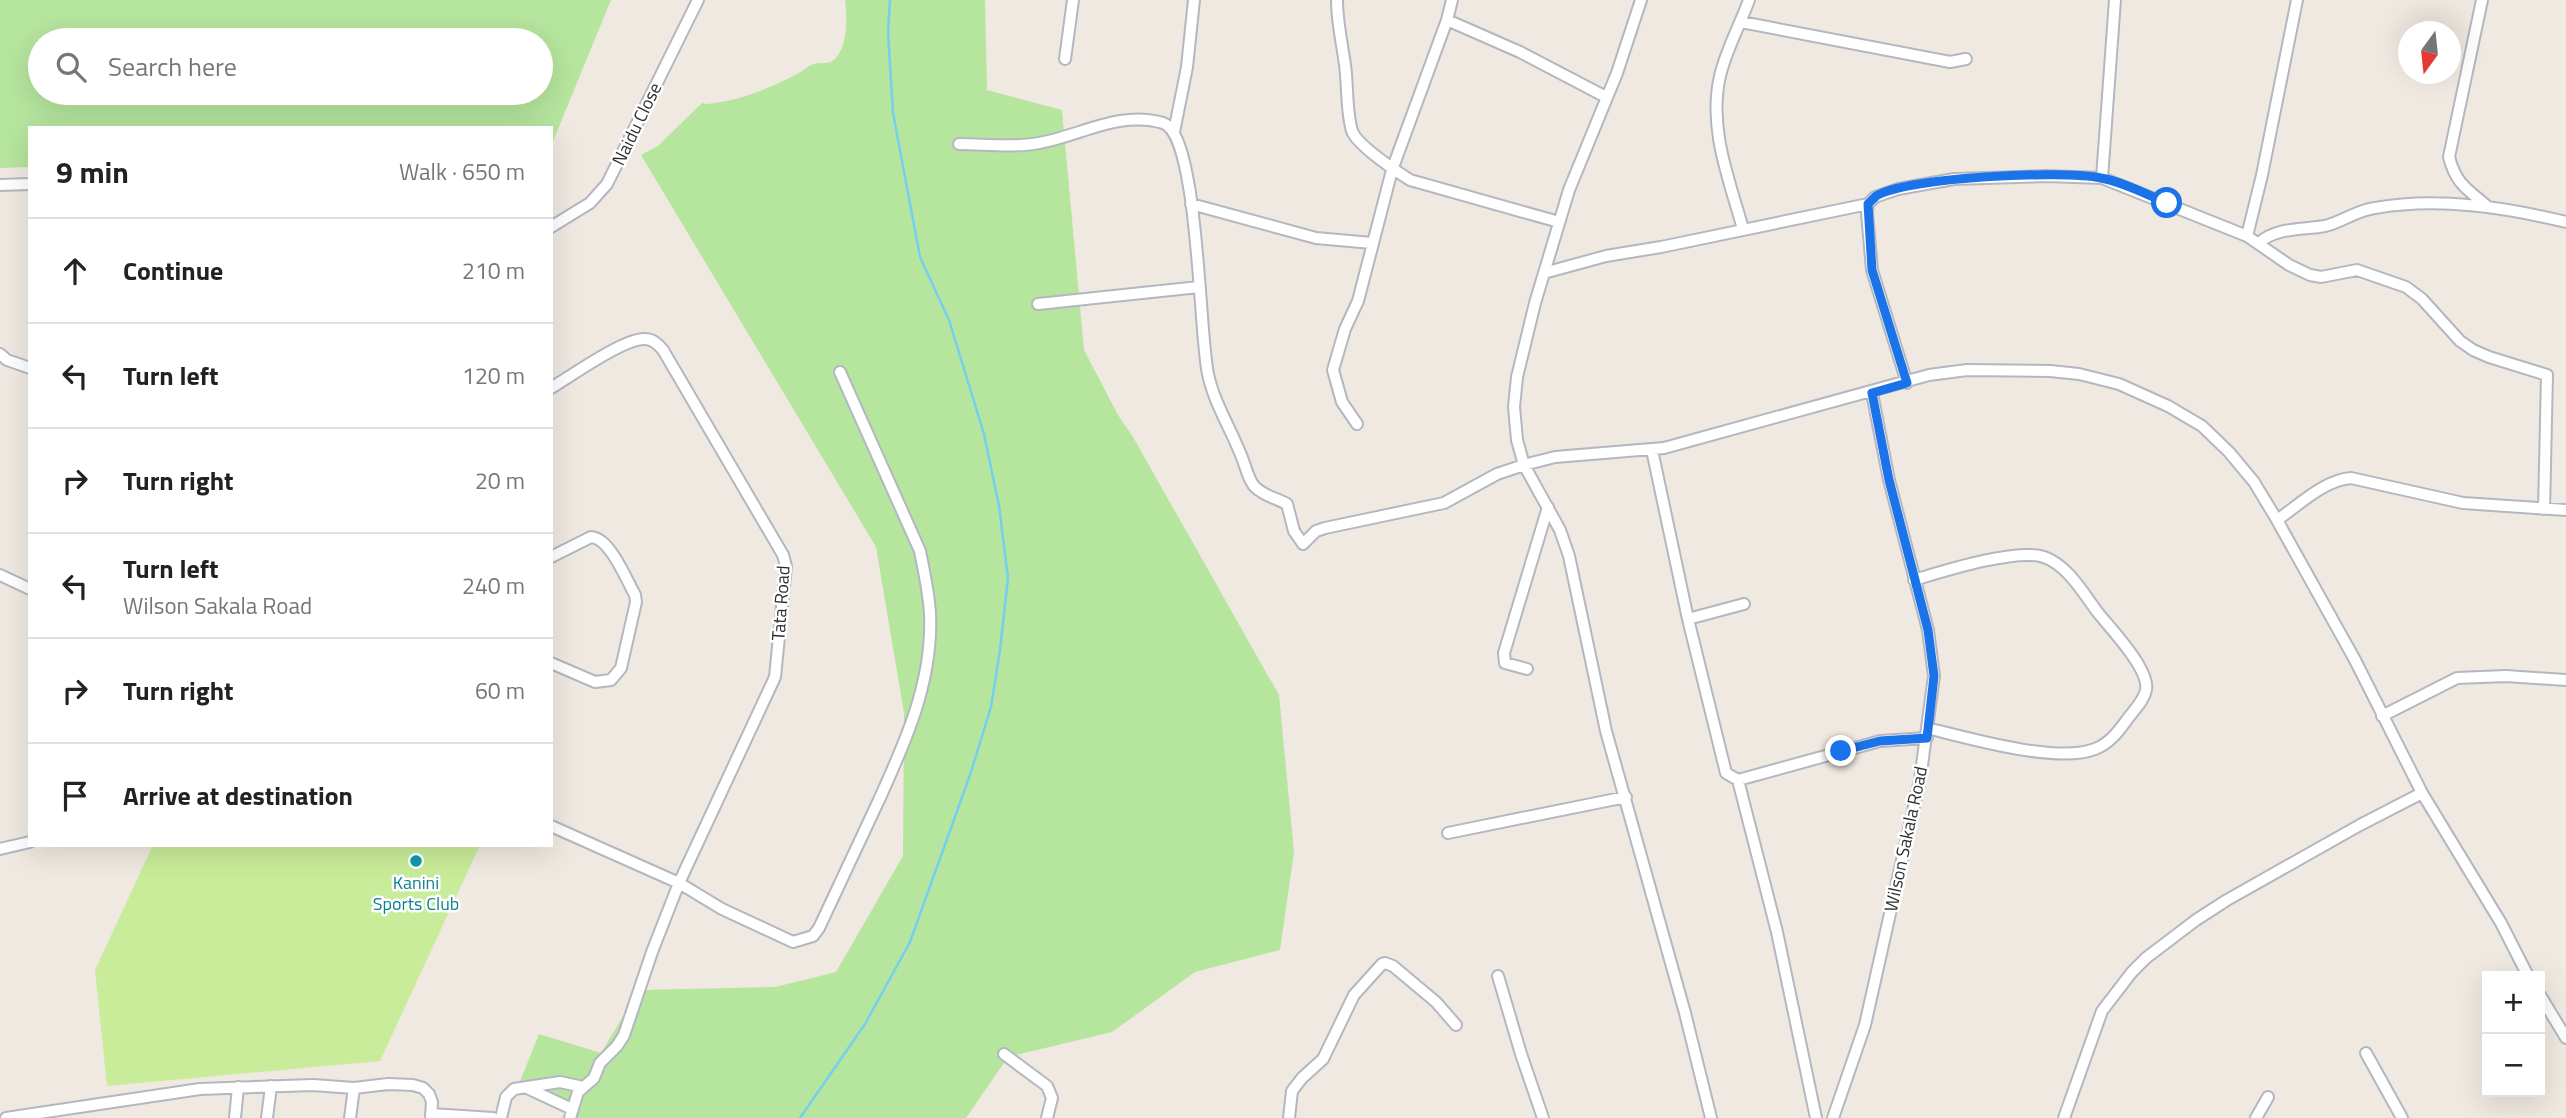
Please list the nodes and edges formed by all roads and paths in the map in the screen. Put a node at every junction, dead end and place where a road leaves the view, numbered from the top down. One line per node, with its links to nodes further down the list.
1 (698, 0): 27 (street, Naidu Close)
2 (1073, 0): 13 (street)
3 (1194, 0): 16 (street)
4 (1336, 0): 18 (street)
5 (1452, 0): 11 (street)
6 (1641, 0): 15 (street)
7 (1749, 0): 12 (street)
8 (2115, 0): 19 (street)
9 (2297, 0): 29 (street)
10 (2482, 0): 24 (street)
11 (1447, 20): 15 (street); 18 (street)
12 (1741, 22): 14 (street); 28 (street)
13 (1065, 59)
14 (1966, 59)
15 (1606, 97): 25 (street)
16 (1174, 132): 17 (street); 22 (street)
17 (959, 144)
18 (1392, 170): 25 (street); 30 (street)
19 (2102, 178): 23 (street); 29 (street)
20 (28, 184): 21 (street)
21 (0, 185)
22 (1191, 204): 30 (street); 33 (street)
23 (1868, 204): 28 (street); 38 (street)
24 (2487, 206): 26 (street); 31 (street)
25 (1559, 222): 32 (street)
26 (2566, 222)
27 (553, 226)
28 (1743, 229): 32 (street)
29 (2247, 236): 31 (street)
30 (1372, 243): 41 (street)
31 (2259, 243): 45 (street)
32 (1544, 273): 43 (street)
33 (1199, 287): 34 (street); 43 (street)
34 (1038, 304)
35 (0, 354): 36 (street)
36 (28, 367)
37 (840, 372): 66 (street)
38 (1907, 383): 40 (street); 47 (street)
39 (553, 387): 66 (street, Tata Road)
40 (1872, 393): 42 (street); 50 (street, Wilson Sakala Road)
41 (1357, 424)
42 (1652, 450): 43 (street); 53 (street)
43 (1524, 465): 44 (street)
44 (1548, 507): 55 (street); 61 (street)
45 (2544, 509): 46 (street); 47 (street)
46 (2566, 510)
47 (2277, 520): 57 (street)
48 (553, 555): 54 (street)
49 (0, 575): 51 (street)
50 (1914, 580): 58 (street, Wilson Sakala Road); 58 (street)
51 (28, 588)
52 (1744, 604): 53 (street)
53 (1688, 620): 59 (street)
54 (553, 664)
55 (1527, 669)
56 (2566, 680): 57 (street)
57 (2382, 716): 60 (street)
58 (1927, 733): 59 (street); 93 (street, Wilson Sakala Road)
59 (1738, 780): 92 (street)
60 (2423, 793): 67 (street); 94 (street)
61 (1626, 796): 63 (street); 91 (street)
62 (553, 828): 66 (street)
63 (1448, 833)
64 (28, 842): 65 (street)
65 (0, 849)
66 (679, 884): 77 (street, Tata Road)
67 (2525, 971)
68 (1498, 976): 90 (street)
69 (2545, 1003): 71 (street)
70 (1456, 1025): 89 (street)
71 (2566, 1038)
72 (2366, 1053): 96 (street)
73 (1004, 1054): 88 (street)
74 (271, 1086): 75 (street); 78 (street); 84 (street)
75 (238, 1087): 82 (street); 83 (street)
76 (523, 1087): 77 (street); 80 (street); 87 (street)
77 (583, 1087): 80 (street, Tata Road)
78 (354, 1088): 81 (street); 85 (street)
79 (2268, 1097): 95 (street)
80 (571, 1114)
81 (431, 1116): 86 (street)
82 (6, 1118)
83 (235, 1118)
84 (267, 1118)
85 (350, 1118)
86 (493, 1118)
87 (501, 1118)
88 (1046, 1118)
89 (1289, 1118)
90 (1543, 1118)
91 (1711, 1118)
92 (1816, 1118)
93 (1833, 1118)
94 (2064, 1118)
95 (2256, 1118)
96 (2402, 1118)

